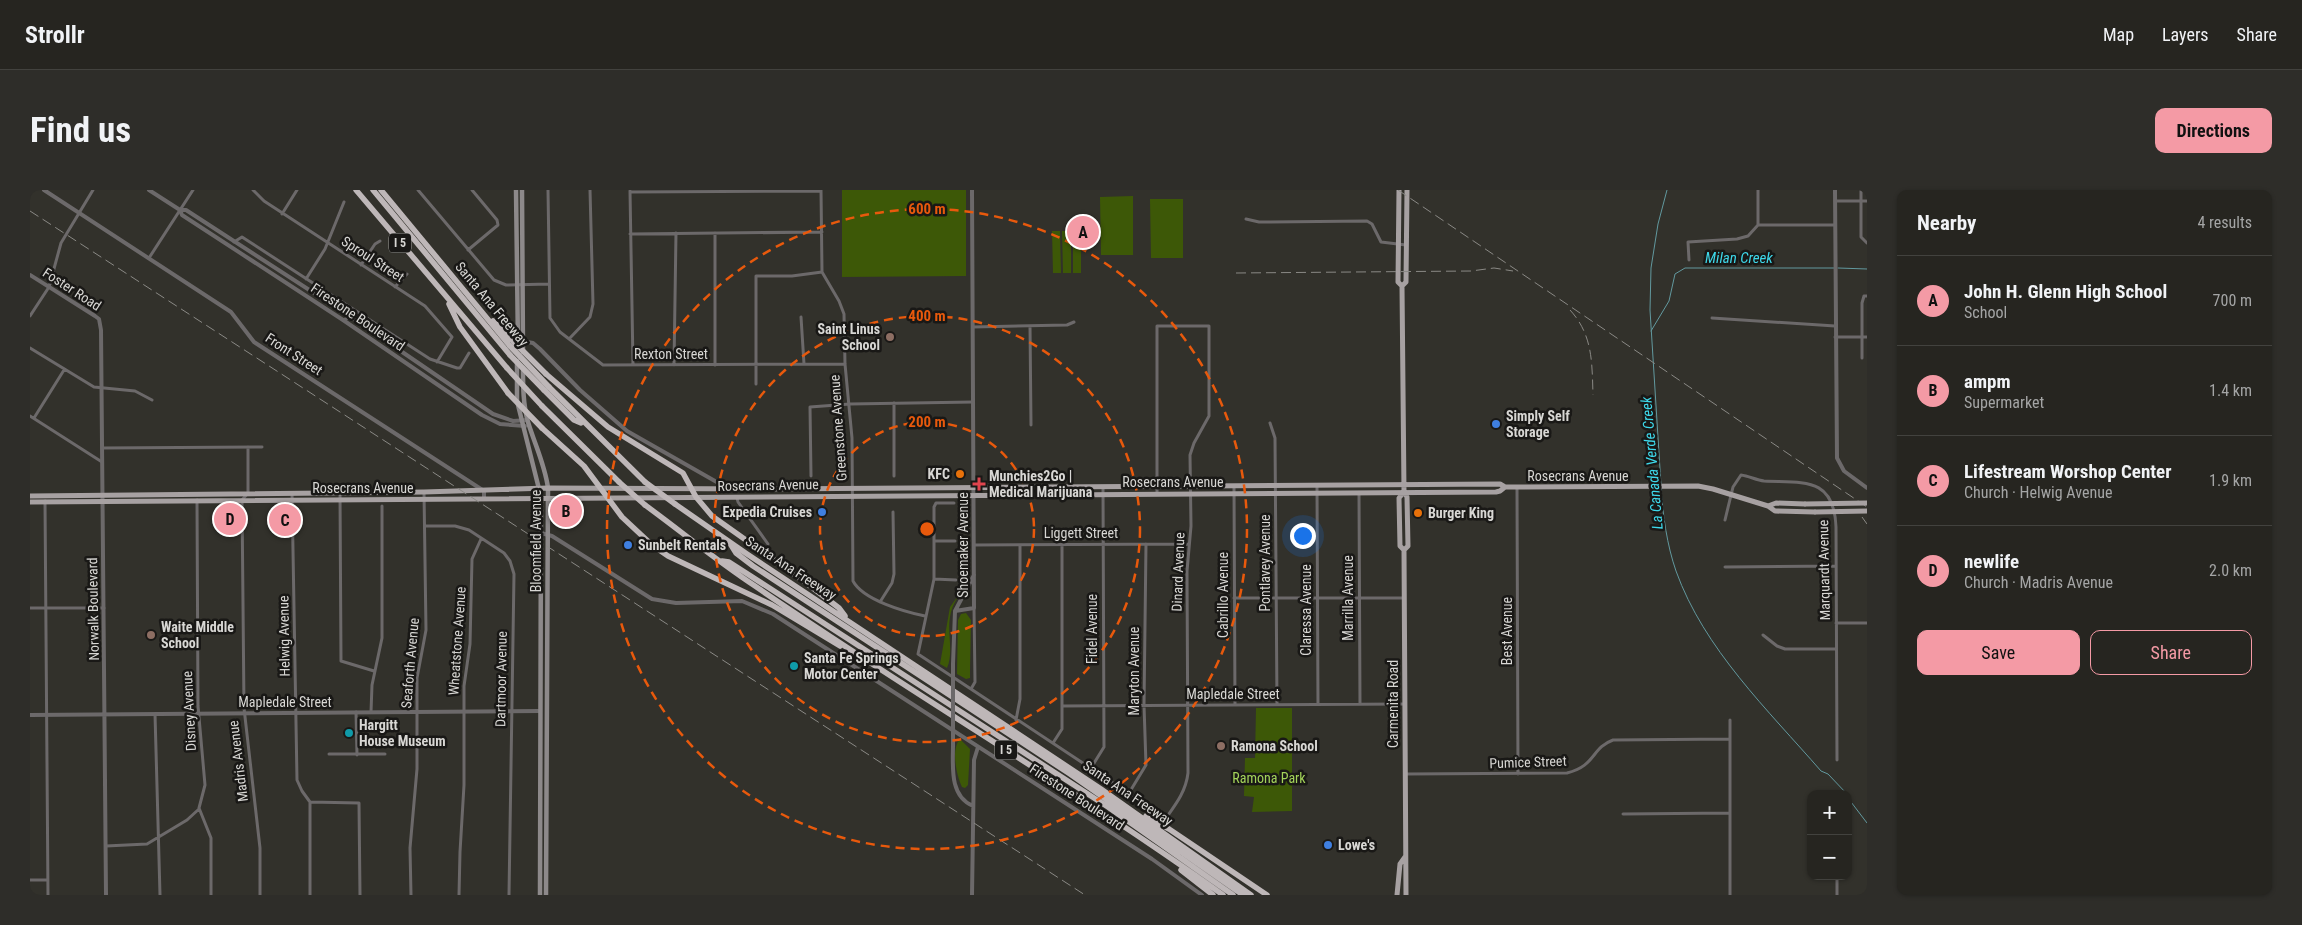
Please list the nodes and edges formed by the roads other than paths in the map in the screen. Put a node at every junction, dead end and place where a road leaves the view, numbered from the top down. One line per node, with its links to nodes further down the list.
1 (44, 190): 29 (street, Front Street)
2 (93, 190): 29 (street)
3 (149, 190): 28 (street, Firestone Boulevard)
4 (192, 190): 28 (street)
5 (253, 190): 30 (street, Sproul Street)
6 (297, 190): 30 (street)
7 (356, 190): 58 (highway, I 5)
8 (373, 190): 90 (highway, bridge)
9 (380, 190): 60 (highway, Santa Ana Freeway / I 5)
10 (418, 190): 44 (street)
11 (472, 190): 44 (street)
12 (516, 190): 53 (main road, Bloomfield Avenue)
13 (522, 190): 54 (main road, Bloomfield Avenue)
14 (548, 190): 52 (street, Rexton Street)
15 (590, 190): 74 (street)
16 (821, 190): 23 (street); 34 (street)
17 (972, 190): 71 (street, Shoemaker Avenue)
18 (1399, 190): 42 (main road, Carmenita Road)
19 (1406, 190): 43 (main road, Carmenita Road)
20 (1758, 190): 32 (street)
21 (1835, 190): 24 (street)
22 (1862, 190): 25 (street)
23 (630, 191): 37 (street)
24 (1835, 201): 25 (street); 33 (street)
25 (1862, 201): 26 (street); 40 (street)
26 (1867, 201)
27 (344, 202): 41 (street)
28 (180, 210): 39 (street, Firestone Boulevard); 45 (street); 66 (street, Firestone Boulevard)
29 (79, 212): 45 (street, Front Street); 56 (street)
30 (282, 214): 41 (street, Sproul Street)
31 (1246, 219): 42 (street)
32 (1758, 225): 33 (street); 46 (street)
33 (1835, 225): 70 (street)
34 (822, 232): 36 (street); 48 (street)
35 (676, 233): 36 (street); 37 (street); 84 (street)
36 (715, 233): 85 (street)
37 (630, 234): 83 (street)
38 (380, 241): 47 (street)
39 (234, 242): 51 (street); 63 (street, Firestone Boulevard)
40 (1866, 242)
41 (328, 243): 47 (street, Sproul Street); 51 (street)
42 (1398, 245): 43 (street); 55 (main road, Carmenita Road)
43 (1406, 245): 55 (main road, Carmenita Road)
44 (468, 250): 53 (street)
45 (149, 258): 133 (street, Front Street)
46 (1689, 260)
47 (361, 265): 57 (street, Sproul Street)
48 (822, 272): 82 (street, Greenstone Avenue); 86 (street)
49 (407, 274): 57 (street)
50 (30, 275): 56 (street, Foster Road)
51 (306, 279): 61 (street)
52 (548, 284): 54 (street); 74 (street, Rexton Street)
53 (517, 285): 54 (street); 75 (main road, Bloomfield Avenue)
54 (523, 285): 76 (main road, Bloomfield Avenue)
55 (1402, 286): 110 (main road, Carmenita Road)
56 (49, 287): 62 (street); 68 (street, Foster Road)
57 (395, 287): 80 (street, Sproul Street)
58 (445, 296): 127 (highway, bridge); 191 (highway, I 5, bridge)
59 (1866, 296): 73 (street)
60 (472, 301): 90 (highway, Santa Ana Freeway / I 5, bridge); 121 (highway, bridge)
61 (356, 311): 63 (street); 80 (street)
62 (30, 316)
63 (351, 317): 66 (street); 98 (street, Firestone Boulevard)
64 (800, 317): 81 (street)
65 (1712, 318): 70 (street)
66 (343, 320): 101 (street, Firestone Boulevard)
67 (1074, 322): 69 (street)
68 (100, 323): 89 (street, Norwalk Boulevard)
69 (1030, 326): 71 (street); 100 (street)
70 (1835, 326): 72 (street)
71 (973, 327): 92 (street, Shoemaker Avenue)
72 (1836, 337): 73 (street); 125 (street)
73 (1865, 337): 79 (street)
74 (569, 339): 83 (street, Rexton Street)
75 (518, 340): 76 (street); 98 (main road, Bloomfield Avenue)
76 (524, 341): 97 (main road, Bloomfield Avenue); 128 (street)
77 (30, 348): 87 (street)
78 (469, 353): 80 (street)
79 (1862, 358)
80 (437, 362)
81 (804, 364): 82 (street, Rexton Street); 86 (street, Rexton Street)
82 (845, 364): 94 (street, Greenstone Avenue)
83 (633, 365): 84 (street, Rexton Street)
84 (674, 365): 85 (street, Rexton Street)
85 (715, 365): 86 (street, Rexton Street)
86 (756, 365): 88 (street)
87 (64, 370): 89 (street); 96 (street)
88 (756, 384)
89 (101, 389): 91 (street); 105 (street, Norwalk Boulevard)
90 (547, 389): 183 (highway, Santa Ana Freeway / I 5, bridge)
91 (152, 400)
92 (973, 402): 93 (street); 124 (street, Shoemaker Avenue)
93 (894, 403): 94 (street); 108 (street)
94 (850, 404): 107 (street); 123 (street, Greenstone Avenue)
95 (30, 416): 96 (street)
96 (34, 418): 106 (street)
97 (528, 420): 98 (street, Firestone Boulevard); 102 (main road, Bloomfield Avenue)
98 (521, 421): 101 (main road, Bloomfield Avenue)
99 (1270, 423): 114 (street, Pontlavey Avenue)
100 (1031, 425)
101 (523, 426): 102 (street, Firestone Boulevard); 126 (main road, Bloomfield Avenue)
102 (529, 426): 120 (main road, Bloomfield Avenue)
103 (248, 447): 104 (street); 105 (street); 137 (street)
104 (262, 447)
105 (102, 448): 106 (street, Norwalk Boulevard)
106 (102, 462): 143 (street, Norwalk Boulevard)
107 (811, 476)
108 (894, 476)
109 (1488, 484): 110 (main road, Rosecrans Avenue); 118 (main road, Rosecrans Avenue); 136 (main road)
110 (1404, 485): 115 (main road, Rosecrans Avenue); 135 (main road, Carmenita Road)
111 (1157, 486): 112 (main road, Rosecrans Avenue); 112 (street, Dinard Avenue); 117 (main road, Rosecrans Avenue); 147 (street)
112 (1190, 486): 113 (main road, Rosecrans Avenue); 139 (street, Dinard Avenue)
113 (1234, 486): 114 (main road, Rosecrans Avenue); 140 (street, Cabrillo Avenue)
114 (1276, 486): 115 (main road, Rosecrans Avenue); 141 (street, Pontlavey Avenue)
115 (1317, 486): 142 (street, Claressa Avenue)
116 (1029, 487): 117 (main road, Rosecrans Avenue); 124 (main road, Rosecrans Avenue); 145 (main road)
117 (1103, 487): 146 (street, Fidel Avenue)
118 (1505, 487): 119 (main road, Rosecrans Avenue); 136 (main road, Rosecrans Avenue)
119 (1517, 487): 150 (main road, Rosecrans Avenue); 255 (street, Best Avenue)
120 (548, 488): 126 (main road, Rosecrans Avenue); 127 (main road, Rosecrans Avenue); 160 (main road, Bloomfield Avenue)
121 (690, 488): 127 (main road, Rosecrans Avenue); 128 (main road, Rosecrans Avenue); 158 (highway)
122 (815, 488): 123 (main road, Rosecrans Avenue); 130 (main road, Rosecrans Avenue); 154 (main road)
123 (853, 488): 124 (main road, Rosecrans Avenue); 155 (street, Greenstone Avenue)
124 (974, 488): 149 (street, Shoemaker Avenue)
125 (1867, 488)
126 (540, 489): 133 (main road, Rosecrans Avenue); 156 (main road, Bloomfield Avenue)
127 (602, 489): 157 (highway)
128 (729, 489): 129 (main road, Rosecrans Avenue)
129 (780, 489): 130 (main road, Rosecrans Avenue); 152 (main road)
130 (798, 489): 153 (main road)
131 (340, 492): 132 (main road, Rosecrans Avenue); 138 (main road, Rosecrans Avenue); 161 (street)
132 (424, 492): 133 (main road, Rosecrans Avenue); 162 (street, Seaforth Avenue)
133 (484, 492): 163 (street)
134 (1359, 492): 135 (main road, Rosecrans Avenue); 142 (main road, Rosecrans Avenue); 198 (street, Marrilla Avenue)
135 (1404, 492): 136 (main road, Rosecrans Avenue); 201 (main road, Carmenita Road)
136 (1488, 492)
137 (248, 493): 138 (main road, Rosecrans Avenue); 144 (main road, Rosecrans Avenue); 164 (street)
138 (292, 493): 165 (street, Helwig Avenue)
139 (1190, 493): 140 (main road, Rosecrans Avenue); 147 (main road, Rosecrans Avenue); 188 (street, Dinard Avenue)
140 (1234, 493): 141 (main road, Rosecrans Avenue); 199 (street, Cabrillo Avenue)
141 (1276, 493): 142 (main road, Rosecrans Avenue); 200 (street, Pontlavey Avenue)
142 (1317, 493): 197 (street, Claressa Avenue)
143 (103, 494): 144 (main road, Rosecrans Avenue); 148 (main road, Rosecrans Avenue); 166 (street, Norwalk Boulevard)
144 (197, 494): 167 (street, Disney Avenue)
145 (1028, 494): 146 (main road, Rosecrans Avenue); 149 (main road, Rosecrans Avenue)
146 (1103, 494): 147 (main road, Rosecrans Avenue); 186 (street, Fidel Avenue)
147 (1157, 494)
148 (45, 495): 151 (main road, Rosecrans Avenue); 169 (street)
149 (974, 495): 155 (main road, Rosecrans Avenue); 189 (street, Shoemaker Avenue)
150 (1731, 495): 173 (main road, Rosecrans Avenue); 176 (street); 192 (street, Marquardt Avenue)
151 (30, 496)
152 (780, 496): 153 (main road, Rosecrans Avenue); 159 (main road, Rosecrans Avenue)
153 (799, 496): 154 (main road, Rosecrans Avenue)
154 (815, 496): 155 (main road, Rosecrans Avenue)
155 (853, 496): 202 (street, Greenstone Avenue)
156 (541, 497): 160 (main road, Rosecrans Avenue); 163 (main road, Rosecrans Avenue); 178 (main road, Bloomfield Avenue)
157 (608, 497): 158 (main road, Rosecrans Avenue); 160 (main road, Rosecrans Avenue); 214 (highway)
158 (696, 497): 159 (main road, Rosecrans Avenue); 209 (highway)
159 (737, 497): 184 (street)
160 (548, 498): 179 (main road, Bloomfield Avenue)
161 (340, 499): 162 (main road, Rosecrans Avenue); 165 (main road, Rosecrans Avenue); 215 (street)
162 (425, 499): 163 (main road, Rosecrans Avenue); 177 (street, Seaforth Avenue)
163 (484, 499)
164 (242, 500): 165 (main road, Rosecrans Avenue); 167 (main road, Rosecrans Avenue); 233 (street, Madris Avenue)
165 (293, 500): 234 (street, Helwig Avenue)
166 (103, 501): 167 (main road, Rosecrans Avenue); 169 (main road, Rosecrans Avenue); 205 (street, Norwalk Boulevard)
167 (197, 501): 237 (street, Disney Avenue)
168 (30, 502): 169 (main road, Rosecrans Avenue)
169 (45, 502): 204 (street)
170 (954, 503): 181 (street)
171 (1867, 504): 173 (main road, Rosecrans Avenue, bridge)
172 (382, 506): 215 (street)
173 (1768, 506): 174 (main road, Rosecrans Avenue, bridge)
174 (1867, 511)
175 (893, 512): 202 (street)
176 (1725, 520)
177 (425, 526): 180 (street, Dartmoor Avenue); 231 (street, Seaforth Avenue)
178 (541, 533): 179 (street, Firestone Boulevard); 228 (main road, Bloomfield Avenue)
179 (548, 534): 223 (main road, Bloomfield Avenue); 248 (street, Firestone Boulevard)
180 (480, 539): 227 (street, Dartmoor Avenue); 232 (street, Wheatstone Avenue)
181 (934, 541): 182 (street); 195 (street)
182 (955, 541)
183 (728, 542): 209 (highway, Santa Ana Freeway / I 5); 289 (highway)
184 (768, 544)
185 (1062, 544): 186 (street, Liggett Street); 190 (street, Liggett Street); 224 (street)
186 (1103, 544): 187 (street, Liggett Street); 225 (street, Fidel Avenue)
187 (1146, 544): 188 (street, Liggett Street); 226 (street, Maryton Avenue)
188 (1188, 544): 221 (street, Dinard Avenue)
189 (974, 545): 190 (street, Liggett Street); 194 (street, Shoemaker Avenue)
190 (1020, 545): 241 (street)
191 (720, 561): 214 (highway, I 5); 288 (highway)
192 (1836, 566): 193 (street); 210 (street, Marquardt Avenue)
193 (1725, 567)
194 (974, 573): 206 (street, Shoemaker Avenue); 207 (street)
195 (934, 579): 196 (street); 208 (street)
196 (956, 580)
197 (1318, 597): 198 (street); 200 (street); 218 (street, Claressa Avenue)
198 (1359, 597): 201 (street); 219 (street, Marrilla Avenue)
199 (1234, 598): 200 (street); 222 (street, Cabrillo Avenue)
200 (1276, 598): 217 (street, Pontlavey Avenue)
201 (1404, 598): 220 (main road, Carmenita Road)
202 (880, 602): 208 (street)
203 (30, 608): 204 (street)
204 (45, 608): 205 (street); 239 (street)
205 (104, 608): 235 (street, Norwalk Boulevard)
206 (974, 608): 207 (street); 216 (street, Shoemaker Avenue)
207 (955, 611): 257 (street, Shoemaker Avenue, bridge)
208 (925, 616): 216 (street)
209 (849, 621): 260 (highway, Santa Ana Freeway / I 5)
210 (1836, 623): 211 (street); 213 (street, Marquardt Avenue)
211 (1867, 623)
212 (1763, 635): 213 (street)
213 (1836, 649): 252 (street, Marquardt Avenue)
214 (868, 661): 266 (highway, I 5)
215 (374, 671): 230 (street)
216 (971, 689): 241 (street)
217 (1277, 704): 218 (street, Mapledale Street); 222 (street, Mapledale Street)
218 (1318, 704): 219 (street, Mapledale Street)
219 (1360, 704): 220 (street, Mapledale Street)
220 (1405, 704): 254 (main road, Carmenita Road)
221 (1187, 705): 222 (street, Mapledale Street); 226 (street, Mapledale Street); 256 (street, Dinard Avenue)
222 (1235, 705)
223 (547, 706): 228 (main road); 240 (main road, Bloomfield Avenue)
224 (1062, 706): 225 (street, Mapledale Street); 247 (street)
225 (1104, 706): 226 (street, Mapledale Street); 253 (street, Fidel Avenue)
226 (1144, 706): 256 (street, Maryton Avenue)
227 (512, 711): 228 (street, Mapledale Street); 232 (street, Mapledale Street); 281 (street, Dartmoor Avenue)
228 (540, 711): 240 (main road); 243 (main road, Bloomfield Avenue)
229 (356, 712): 230 (street, Mapledale Street); 234 (street, Mapledale Street); 251 (street)
230 (372, 712): 231 (street, Mapledale Street)
231 (416, 712): 232 (street, Mapledale Street); 279 (street, Seaforth Avenue)
232 (464, 712): 280 (street, Wheatstone Avenue)
233 (244, 713): 234 (street, Mapledale Street); 237 (street, Mapledale Street); 276 (street, Madris Avenue)
234 (296, 713): 259 (street, Helwig Avenue)
235 (105, 714): 236 (street, Mapledale Street); 239 (street, Mapledale Street); 267 (street, Norwalk Boulevard)
236 (155, 714): 237 (street, Mapledale Street); 265 (street)
237 (199, 714): 262 (street, Disney Avenue)
238 (30, 715): 239 (street, Mapledale Street)
239 (47, 715): 270 (street)
240 (547, 717): 244 (main road, Bloomfield Avenue)
241 (1016, 720): 247 (street)
242 (1730, 720): 246 (street)
243 (540, 730): 244 (main road); 245 (main road, Bloomfield Avenue)
244 (547, 734): 245 (main road); 283 (main road, Bloomfield Avenue)
245 (540, 739): 282 (main road, Bloomfield Avenue)
246 (1730, 739): 255 (street, Pumice Street); 263 (street)
247 (1053, 743): 253 (street)
248 (978, 747): 258 (street); 285 (street, Firestone Boulevard)
249 (329, 754): 251 (street)
250 (385, 754): 251 (street)
251 (357, 755)
252 (1837, 760)
253 (1091, 768): 256 (street)
254 (1405, 774): 255 (street, Pumice Street); 268 (main road, Carmenita Road)
255 (1518, 774)
256 (1130, 793)
257 (962, 797): 258 (street); 261 (street)
258 (973, 797): 261 (street)
259 (310, 802): 277 (street); 278 (street)
260 (1121, 802): 290 (highway, Santa Ana Freeway / I 5); 291 (highway)
261 (973, 806): 284 (street)
262 (199, 808): 265 (street); 275 (street)
263 (1730, 813): 264 (street); 294 (street)
264 (1623, 814)
265 (159, 837): 267 (street); 274 (street)
266 (1144, 840): 286 (highway); 287 (highway, I 5)
267 (106, 846): 273 (street, Norwalk Boulevard)
268 (1405, 857): 292 (main road, Carmenita Road); 293 (main road, Carmenita Road)
269 (30, 880): 270 (street)
270 (48, 880): 272 (street)
271 (1837, 880): 295 (street)
272 (48, 895)
273 (106, 895)
274 (160, 895)
275 (211, 895)
276 (260, 895)
277 (310, 895)
278 (360, 895)
279 (410, 895)
280 (459, 895)
281 (509, 895)
282 (540, 895)
283 (546, 895)
284 (972, 895)
285 (1202, 895)
286 (1213, 895)
287 (1223, 895)
288 (1233, 895)
289 (1243, 895)
290 (1251, 895)
291 (1267, 895)
292 (1397, 895)
293 (1406, 895)
294 (1730, 895)
295 (1837, 895)

